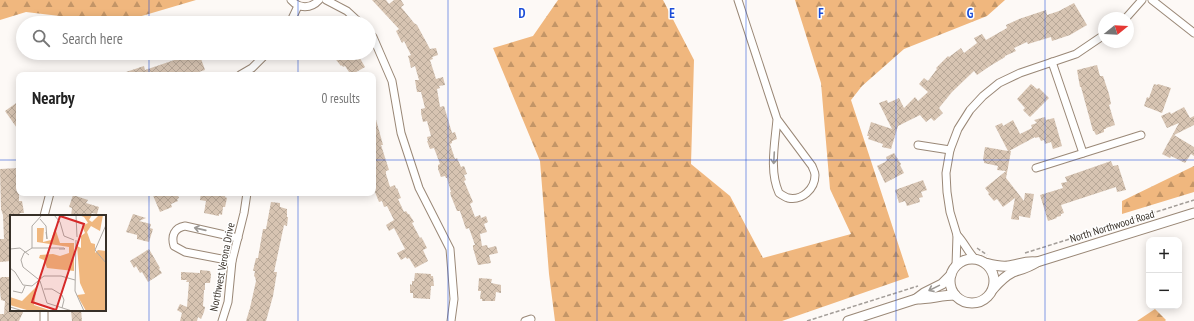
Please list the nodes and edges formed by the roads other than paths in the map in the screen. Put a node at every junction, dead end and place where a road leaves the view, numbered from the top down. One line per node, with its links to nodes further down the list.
1 (291, 0): 7 (street)
2 (319, 0): 7 (street)
3 (326, 0): 10 (street)
4 (738, 0): 17 (street)
5 (1142, 0): 8 (street)
6 (1152, 0): 11 (street)
7 (298, 6): 9 (street)
8 (1131, 12)
9 (293, 16)
10 (352, 16)
11 (1194, 33)
12 (1098, 39): 15 (street)
13 (376, 43): 39 (street)
14 (260, 60): 16 (street)
15 (1052, 62): 20 (street); 21 (street)
16 (245, 72)
17 (777, 119): 17 (street, one-way to 17)
18 (1141, 135): 21 (street)
19 (918, 145): 20 (street)
20 (950, 150): 27 (street)
21 (1082, 153): 22 (street)
22 (1036, 168)
23 (49, 196): 26 (street)
24 (246, 196): 28 (street, Northwest Verona Drive)
25 (1194, 213): 31 (street, North Northwood Road)
26 (44, 215)
27 (957, 235): 29 (street); 33 (street)
28 (238, 238): 30 (street, Northwest Verona Drive); 30 (street, one-way to 30)
29 (975, 259): 32 (street); 33 (street)
30 (232, 261): 38 (street, Northwest Verona Drive)
31 (1037, 262): 32 (street, North Northwood Road); 35 (street, North Northwood Road)
32 (984, 263): 35 (street)
33 (956, 266): 34 (street)
34 (951, 275): 36 (street); 37 (street, one-way to 37)
35 (993, 289): 36 (street)
36 (955, 295): 37 (street)
37 (916, 299): 40 (street)
38 (222, 321)
39 (452, 321)
40 (848, 321)

